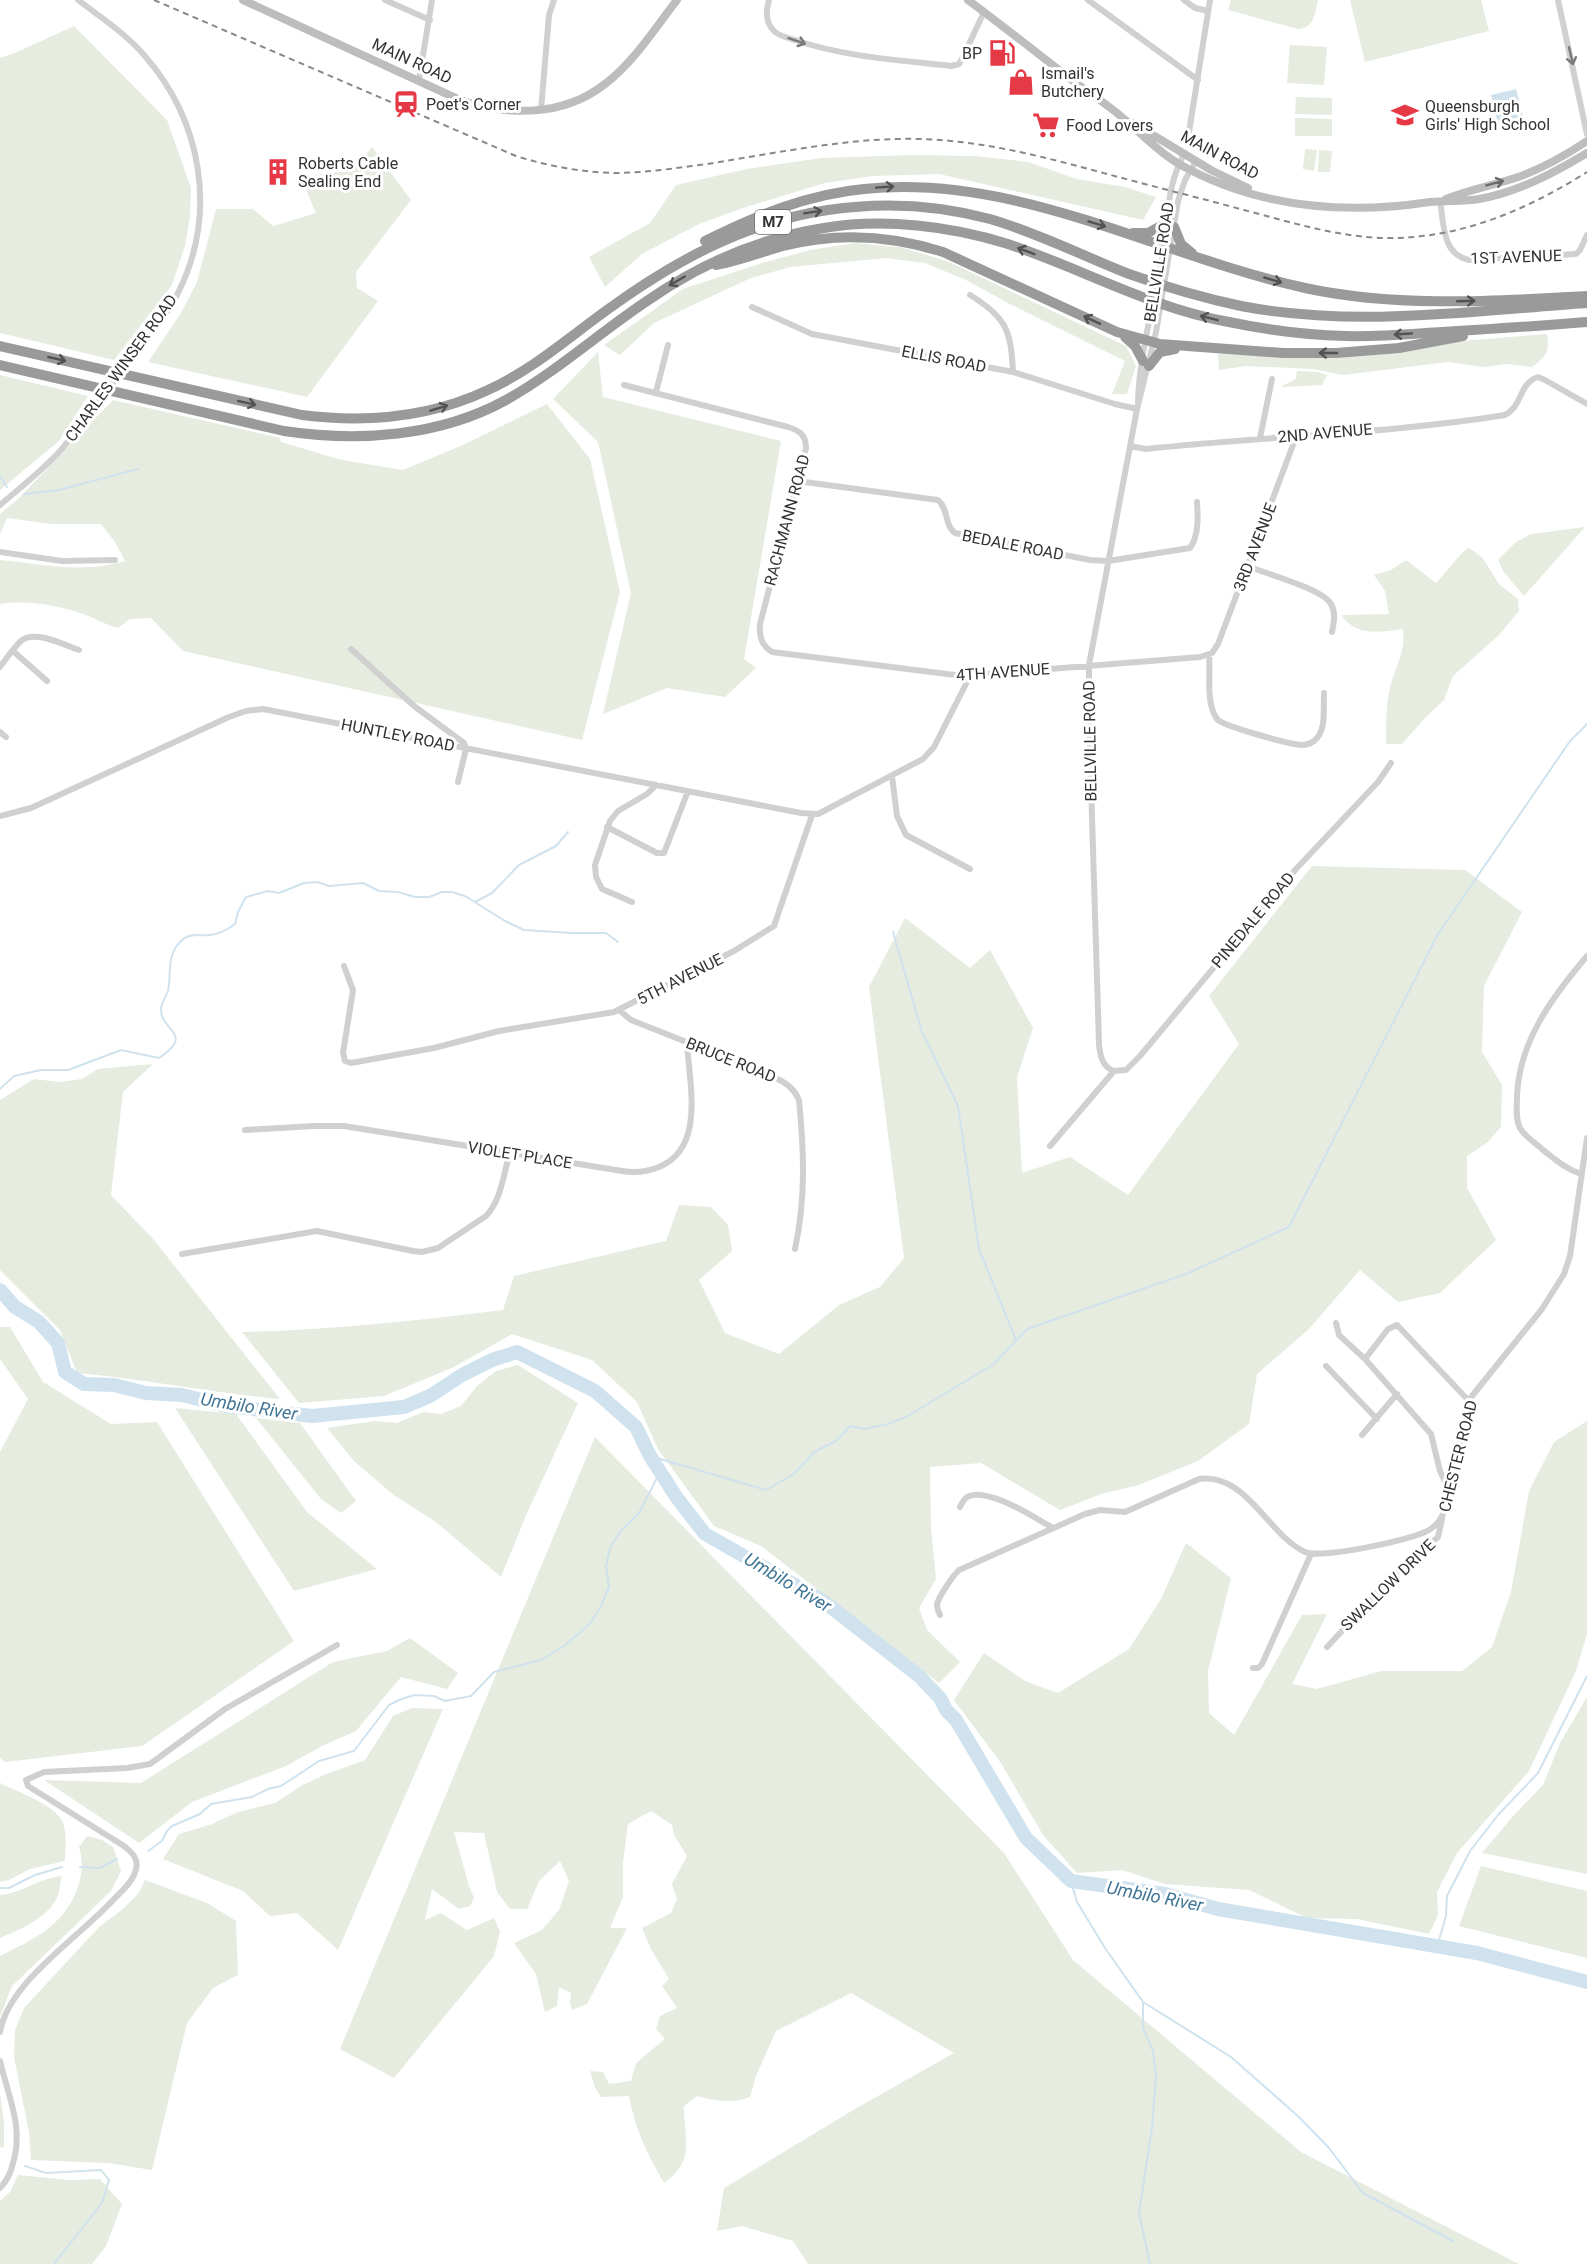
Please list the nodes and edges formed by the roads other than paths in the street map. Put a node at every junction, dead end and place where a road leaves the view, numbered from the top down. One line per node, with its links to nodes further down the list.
1 (78, 0): 63 (street, CHARLES WINSER ROAD)
2 (243, 0): 17 (main road, MAIN ROAD)
3 (385, 0): 15 (street)
4 (432, 0): 15 (street)
5 (554, 0): 18 (street)
6 (677, 0): 18 (main road, MAIN ROAD)
7 (769, 0): 14 (street, one-way to 14)
8 (968, 0): 14 (main road, MAIN ROAD)
9 (1088, 0): 16 (street)
10 (1184, 0): 13 (street)
11 (1210, 0): 13 (street)
12 (1558, 0): 19 (street, one-way to 19)
13 (1208, 11): 16 (street)
14 (984, 12): 20 (main road, MAIN ROAD)
15 (429, 20): 17 (street)
16 (1198, 80): 21 (street)
17 (419, 81): 18 (main road, MAIN ROAD)
18 (541, 110)
19 (1585, 115): 22 (street)
20 (1122, 117): 25 (main road, MAIN ROAD); 27 (main road, MAIN ROAD)
21 (1189, 132)
22 (1587, 134)
23 (1587, 141): 30 (main road, MAIN ROAD, one-way to 23)
24 (1587, 153): 30 (main road, MAIN ROAD)
25 (1184, 154): 26 (main road, MAIN ROAD); 27 (street, BELLVILLE ROAD)
26 (1196, 161): 28 (street, BELLVILLE ROAD); 29 (main road, MAIN ROAD)
27 (1179, 164): 28 (main road, MAIN ROAD); 31 (street, BELLVILLE ROAD)
28 (1191, 170): 29 (main road, MAIN ROAD); 31 (street, BELLVILLE ROAD)
29 (1273, 198): 30 (main road, MAIN ROAD)
30 (1440, 201): 33 (street, 1ST AVENUE)
31 (1170, 225): 32 (highway); 34 (street, BELLVILLE ROAD); 35 (highway)
32 (1121, 231): 34 (highway); 41 (highway, one-way to 32)
33 (1587, 235)
34 (1168, 252): 35 (highway); 44 (street, BELLVILLE ROAD); 44 (street, BELLVILLE ROAD)
35 (1201, 258): 38 (highway, one-way to 38)
36 (699, 269): 43 (highway, M7, one-way to 36); 45 (highway, one-way to 36); 51 (highway, M7, one-way to 51)
37 (970, 295): 52 (street)
38 (1587, 296)
39 (1587, 303): 41 (highway, M7, one-way to 39)
40 (752, 307): 52 (street, ELLIS ROAD)
41 (607, 310): 48 (highway, M7, one-way to 41)
42 (1587, 322): 43 (highway, M7)
43 (1511, 328): 49 (highway, one-way to 49)
44 (1153, 329): 46 (street, BELLVILLE ROAD)
45 (1117, 332): 46 (highway); 50 (highway)
46 (1150, 342): 49 (highway); 50 (street, BELLVILLE ROAD)
47 (668, 345): 55 (street)
48 (0, 346)
49 (1190, 348): 50 (highway)
50 (1146, 363): 57 (street, BELLVILLE ROAD)
51 (0, 364)
52 (1013, 372): 57 (street, ELLIS ROAD)
53 (1272, 379): 59 (street)
54 (624, 385): 55 (street, RACHMANN ROAD)
55 (656, 392): 61 (street, RACHMANN ROAD)
56 (1587, 404): 58 (street, 2ND AVENUE)
57 (1137, 409): 60 (street, BELLVILLE ROAD)
58 (1296, 437): 59 (street, 2ND AVENUE); 67 (street, 3RD AVENUE)
59 (1260, 438): 60 (street, 2ND AVENUE)
60 (1130, 446): 66 (street, BELLVILLE ROAD)
61 (797, 481): 66 (street, BEDALE ROAD); 69 (street, RACHMANN ROAD)
62 (1197, 502): 66 (street)
63 (0, 505)
64 (0, 552): 65 (street)
65 (114, 560)
66 (1108, 561): 74 (street, BELLVILLE ROAD)
67 (1247, 566): 68 (street); 73 (street, 3RD AVENUE)
68 (1332, 632)
69 (764, 646): 76 (street, 4TH AVENUE)
70 (351, 649): 81 (street)
71 (79, 650): 72 (street)
72 (13, 651): 75 (street); 77 (street)
73 (1209, 654): 74 (street, 4TH AVENUE); 78 (street)
74 (1089, 665): 76 (street, 4TH AVENUE); 96 (street, BELLVILLE ROAD)
75 (0, 667)
76 (969, 676): 83 (street)
77 (47, 681)
78 (1324, 693)
79 (0, 732): 80 (street)
80 (6, 737)
81 (466, 748): 84 (street); 85 (street, HUNTLEY ROAD); 88 (street, HUNTLEY ROAD)
82 (1391, 763): 96 (street, PINEDALE ROAD)
83 (892, 776): 87 (street); 90 (street)
84 (458, 782)
85 (656, 785): 86 (street, HUNTLEY ROAD); 89 (street)
86 (688, 791): 87 (street, HUNTLEY ROAD); 89 (street)
87 (812, 814): 94 (street, 5TH AVENUE)
88 (0, 816)
89 (607, 827): 91 (street)
90 (970, 869)
91 (632, 902)
92 (1587, 956): 101 (street)
93 (345, 966): 94 (street, 5TH AVENUE)
94 (619, 1010): 95 (street, BRUCE ROAD)
95 (687, 1043): 100 (street, VIOLET PLACE); 102 (street, BRUCE ROAD)
96 (1114, 1071): 99 (street)
97 (245, 1130): 100 (street, VIOLET PLACE)
98 (1587, 1138): 101 (street, CHESTER ROAD)
99 (1050, 1146)
100 (510, 1153): 103 (street)
101 (1581, 1174): 108 (street, CHESTER ROAD)
102 (795, 1249)
103 (182, 1254)
104 (1336, 1323): 105 (street)
105 (1365, 1359): 107 (street); 108 (street)
106 (1326, 1366): 109 (street)
107 (1397, 1394): 109 (street); 111 (street)
108 (1469, 1401): 111 (street, CHESTER ROAD)
109 (1377, 1419): 110 (street)
110 (1362, 1435)
111 (1449, 1490): 113 (street, CHESTER ROAD)
112 (960, 1507): 114 (street)
113 (1442, 1519): 115 (street, CHESTER ROAD); 118 (street, SWALLOW DRIVE)
114 (1053, 1528): 115 (street); 116 (street)
115 (1311, 1554): 119 (street)
116 (940, 1615)
117 (337, 1645): 120 (street)
118 (1327, 1647)
119 (1253, 1668)
120 (0, 2032)
121 (0, 2061): 122 (street)
122 (0, 2188)

